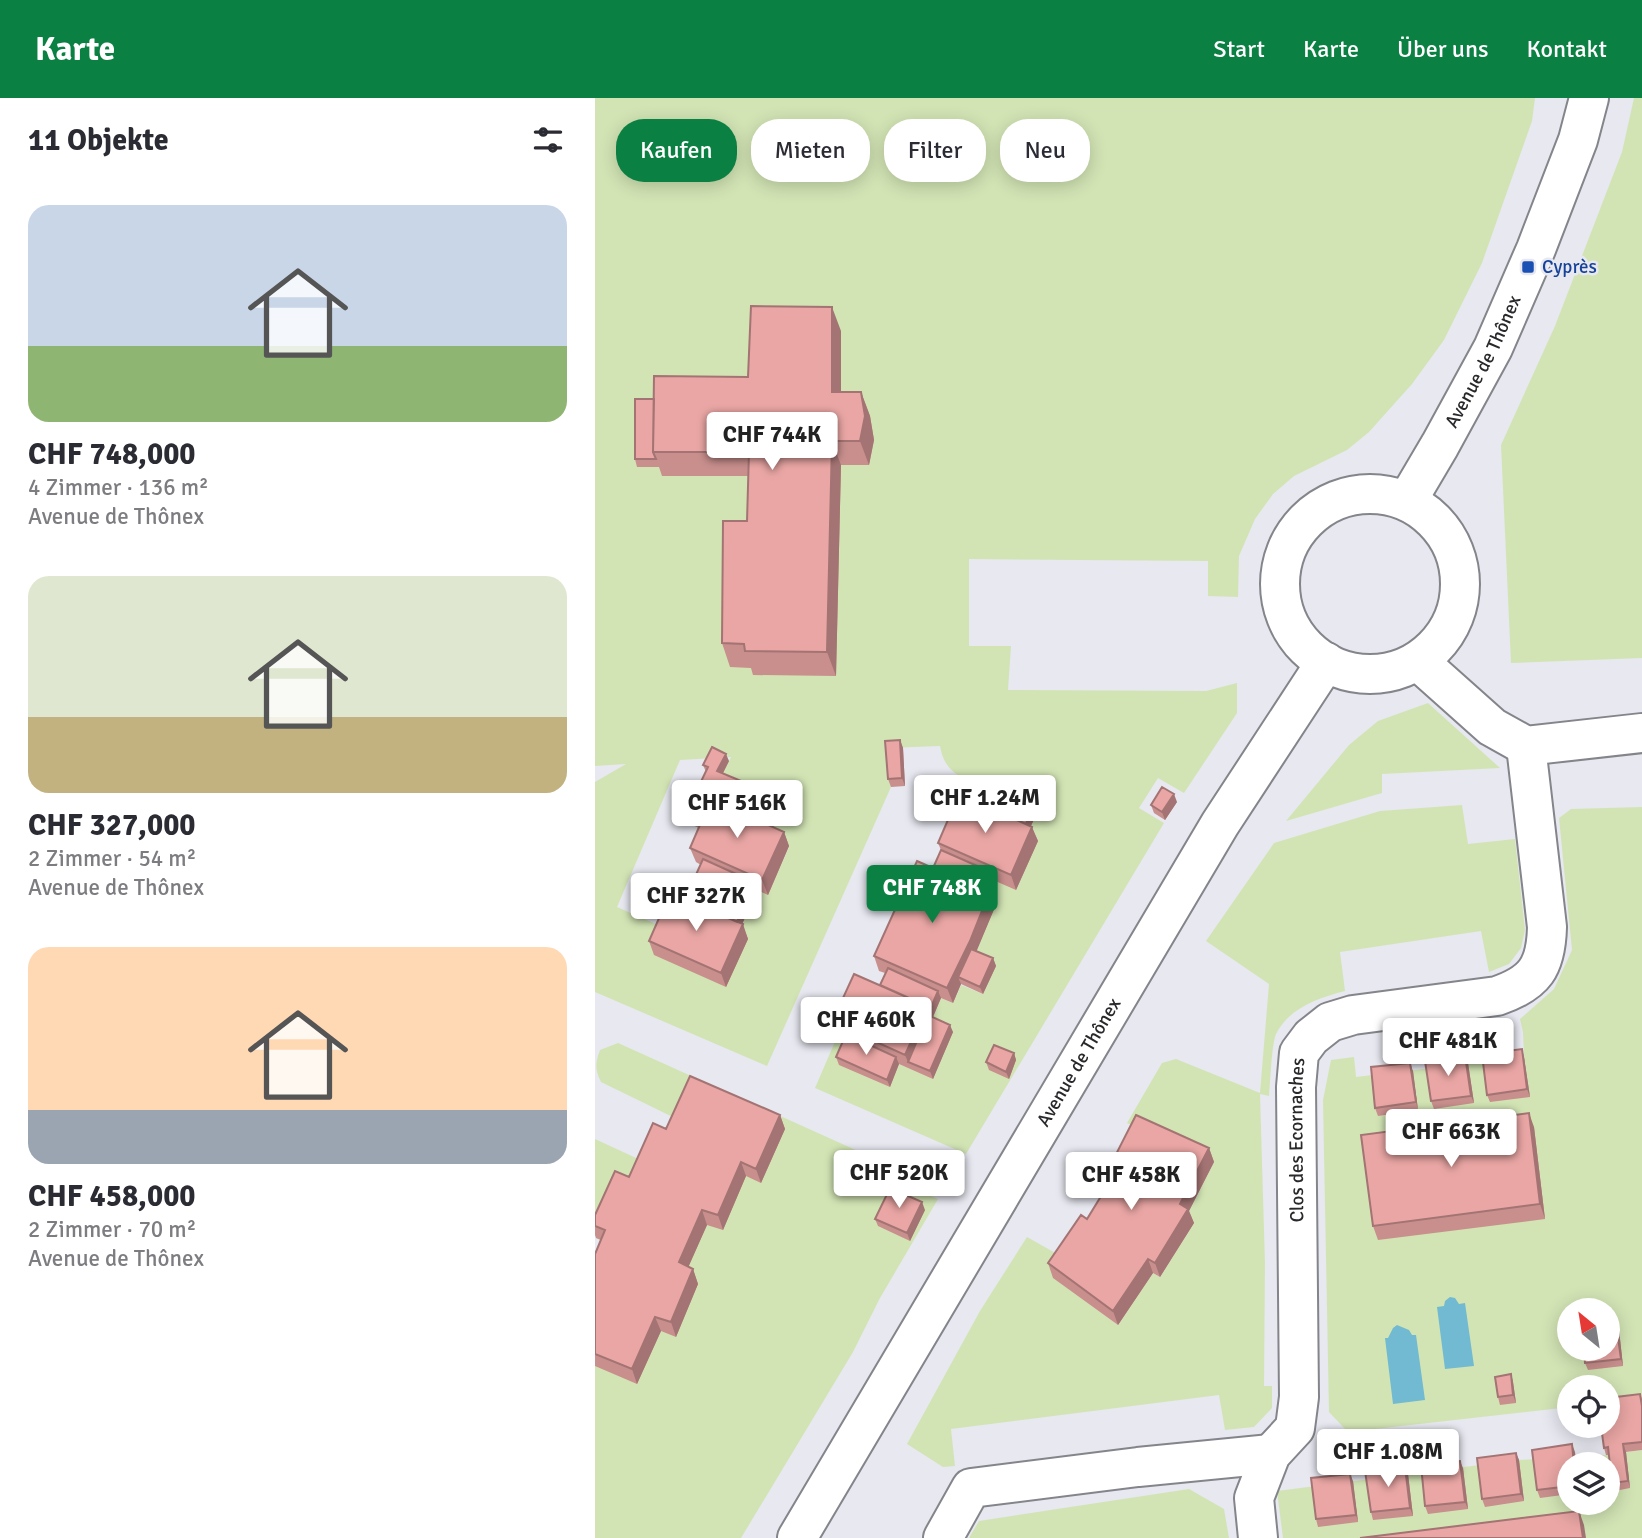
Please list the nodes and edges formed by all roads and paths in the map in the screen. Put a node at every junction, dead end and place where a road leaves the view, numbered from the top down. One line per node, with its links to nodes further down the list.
1 (1589, 98): 2 (main road, Avenue de Thônex)
2 (1407, 501): 3 (main road); 4 (main road)
3 (1418, 660): 4 (main road); 6 (main road)
4 (1326, 662): 8 (main road, Avenue de Thônex)
5 (1642, 733): 6 (main road)
6 (1526, 746): 7 (main road, Clos des Ecornaches)
7 (1271, 1454): 9 (main road); 10 (main road, Clos des Ecornaches)
8 (797, 1538)
9 (943, 1538)
10 (1258, 1538)

